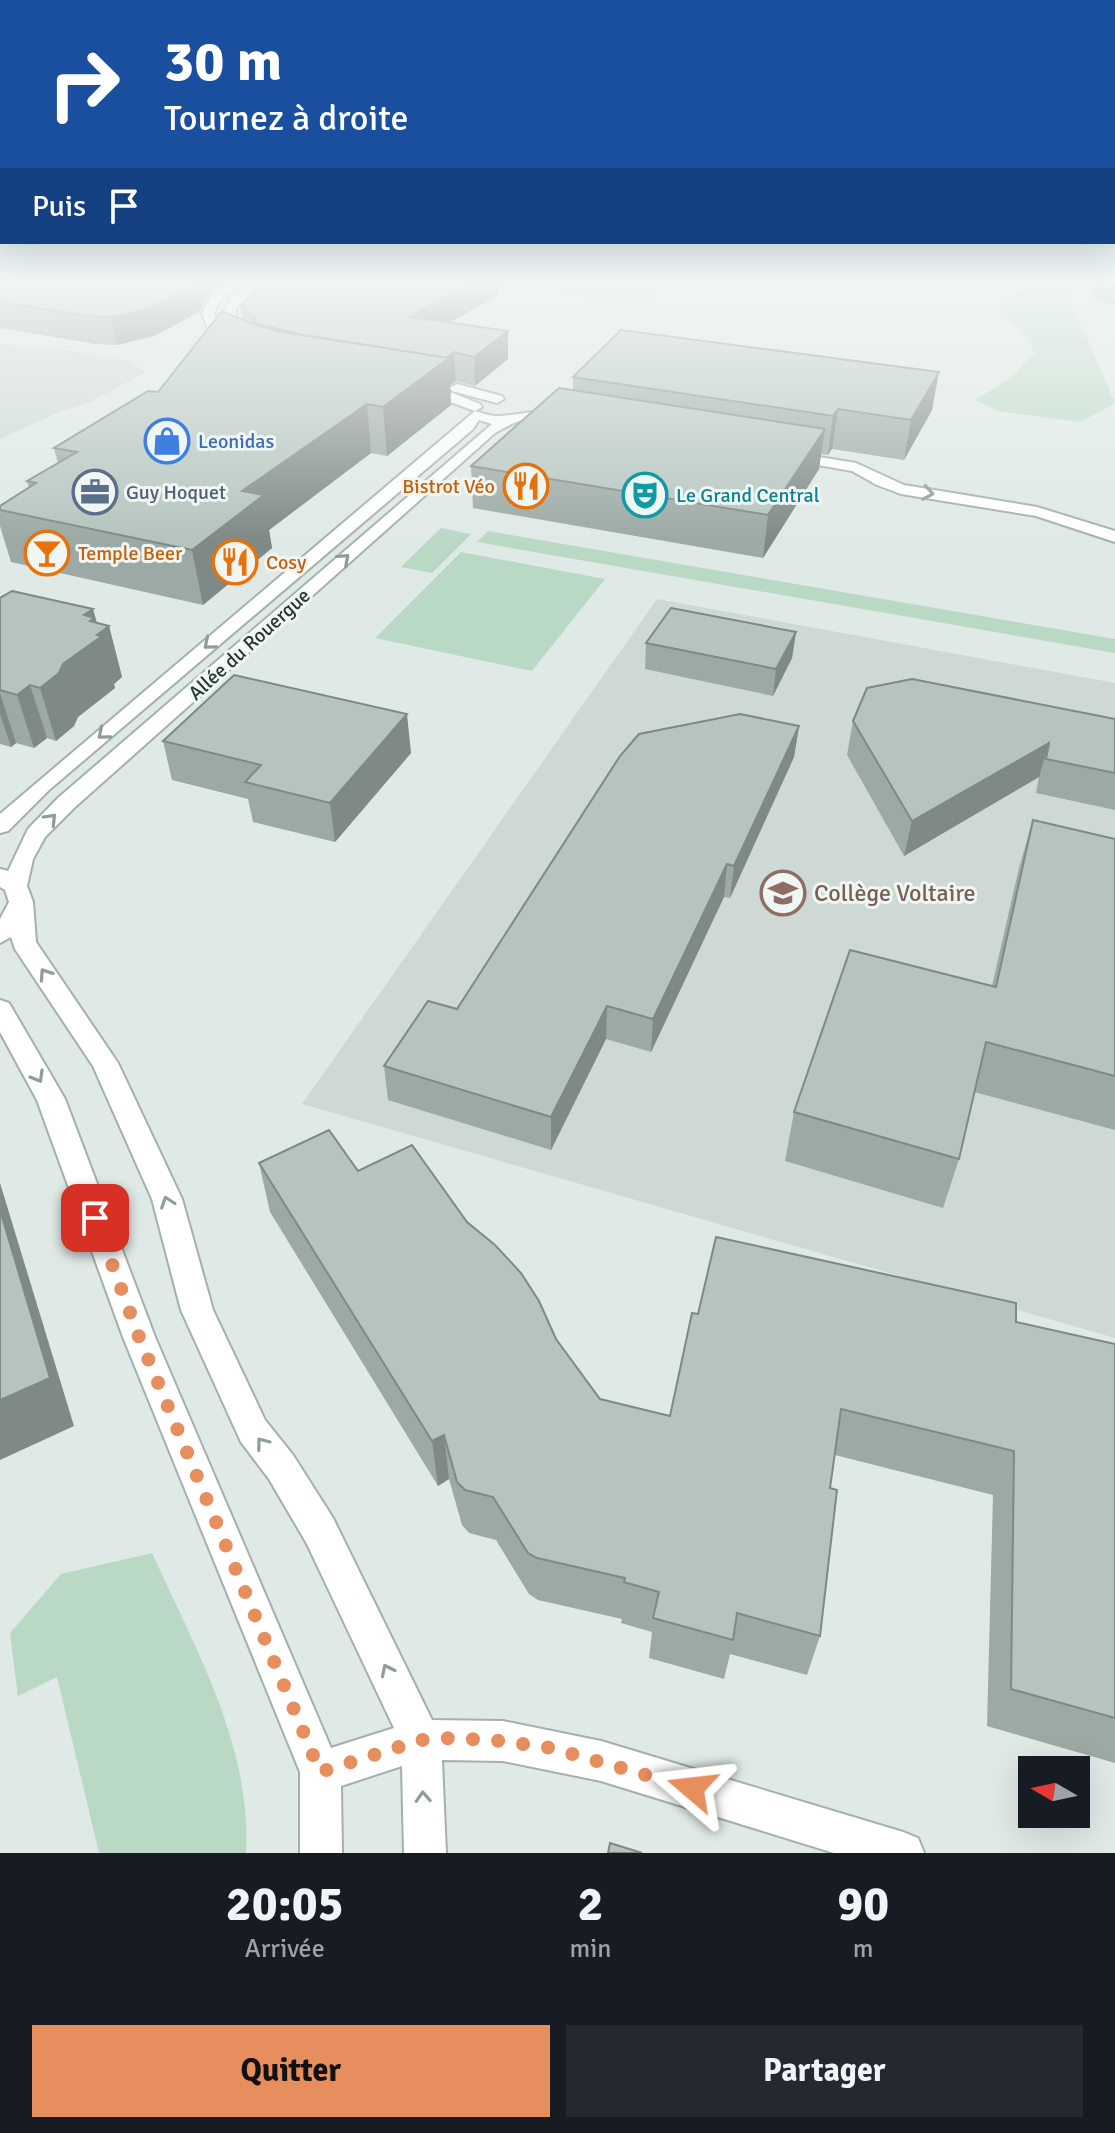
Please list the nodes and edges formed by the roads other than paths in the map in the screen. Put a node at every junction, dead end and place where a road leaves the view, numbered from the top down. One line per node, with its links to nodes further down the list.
1 (416, 381): 3 (street)
2 (401, 388): 5 (street)
3 (497, 399): 4 (street); 5 (street)
4 (518, 409): 5 (street); 6 (street); 10 (street, Allée du Rouergue, one-way to 4)
5 (475, 411): 9 (street, Allée du Rouergue, one-way to 9)
6 (582, 423)
7 (776, 454): 8 (street, one-way to 8)
8 (1115, 537)
9 (0, 826)
10 (12, 888): 11 (street); 13 (street, one-way to 10)
11 (0, 935)
12 (0, 1009): 14 (street, one-way to 14)
13 (421, 1740): 14 (street); 16 (street, one-way to 13); 17 (street)
14 (320, 1772): 15 (street)
15 (321, 1853)
16 (425, 1853)
17 (903, 1853)

